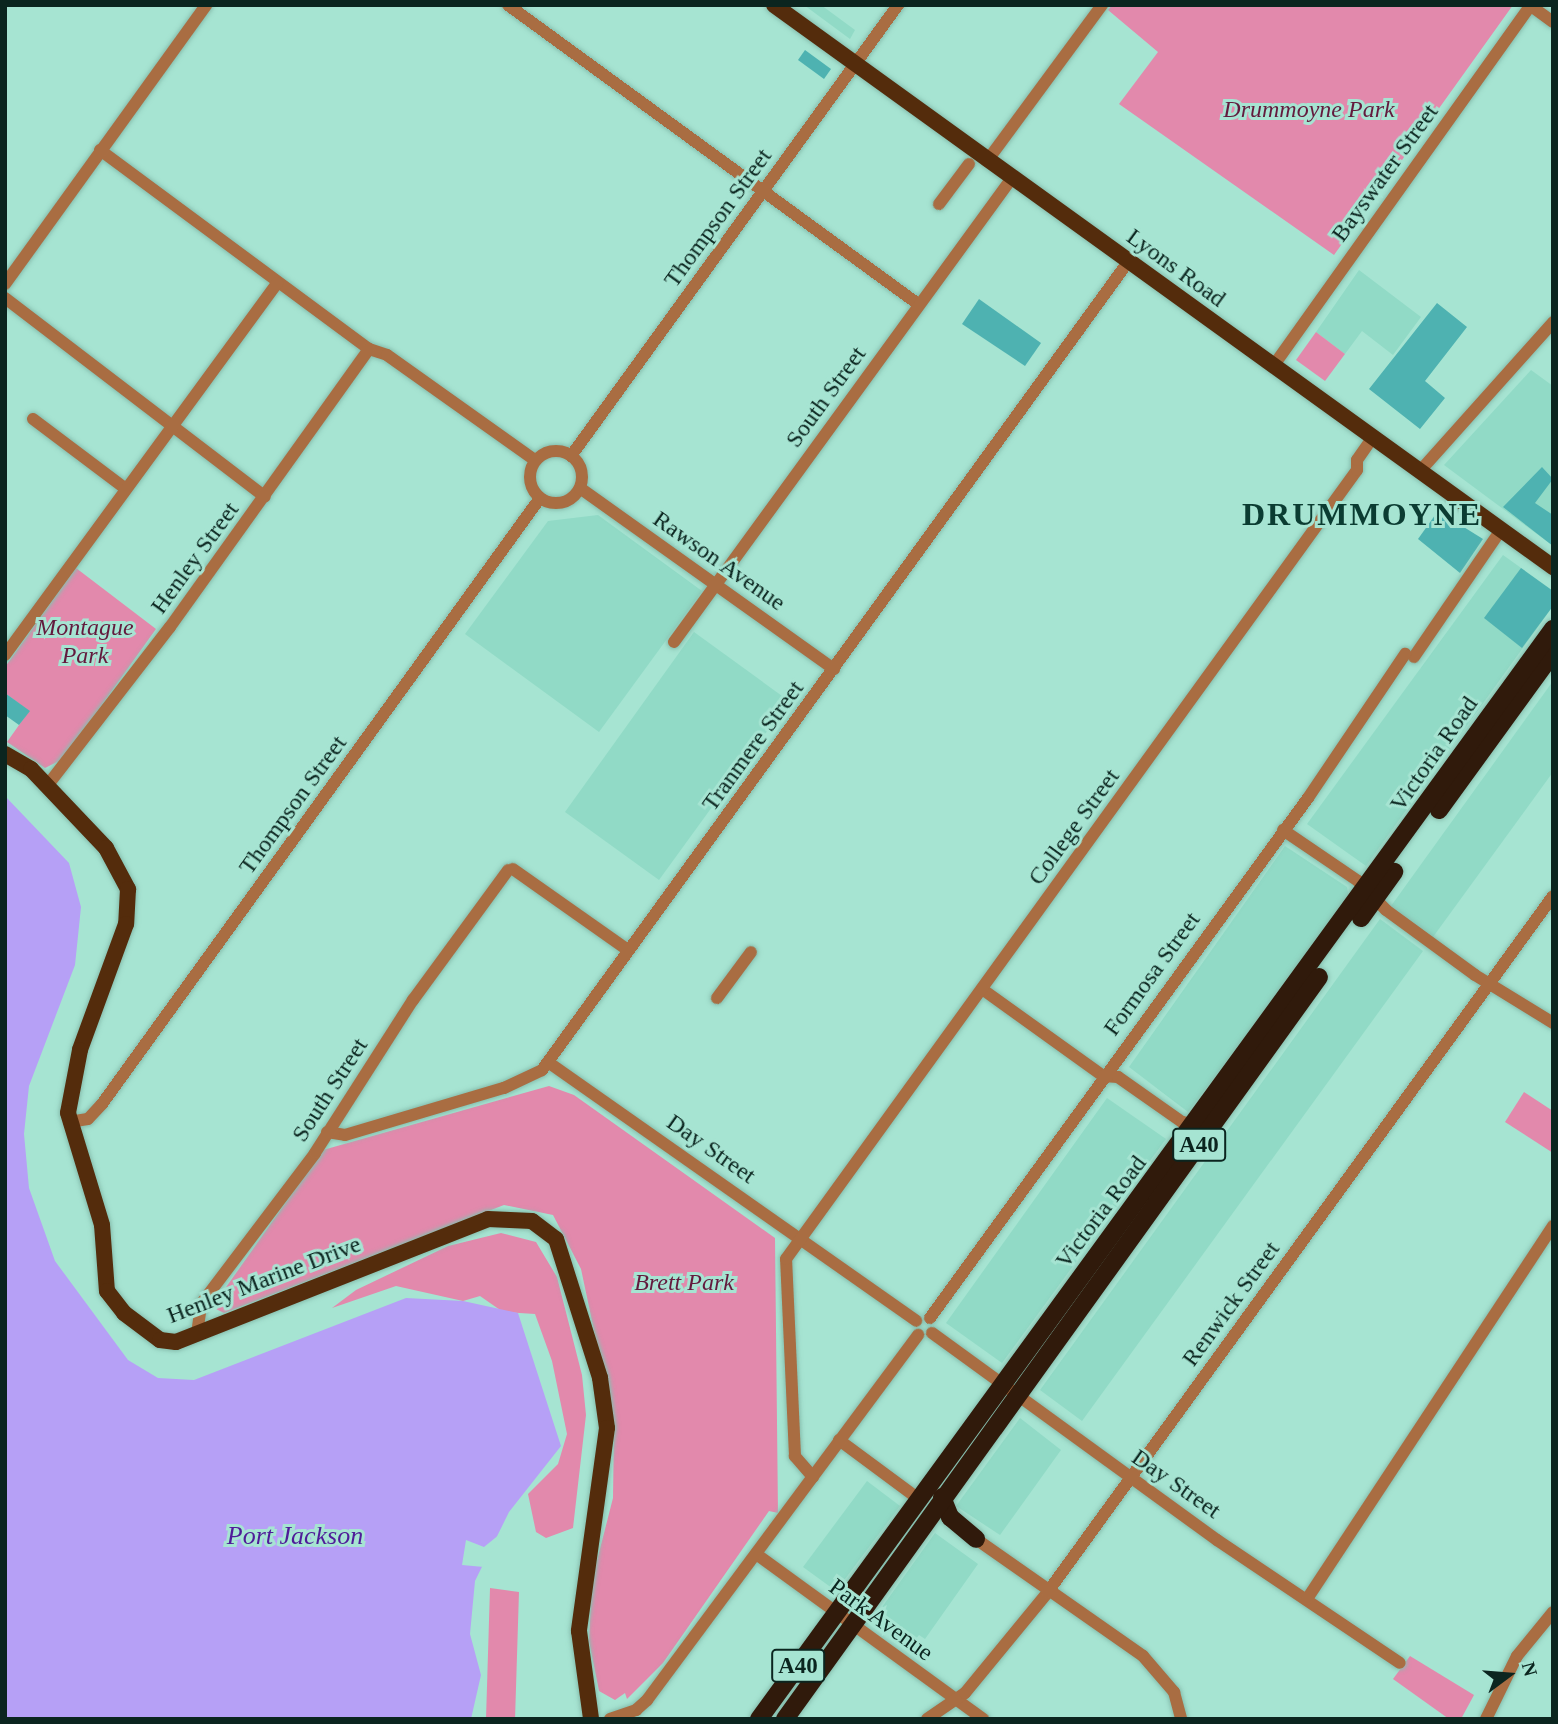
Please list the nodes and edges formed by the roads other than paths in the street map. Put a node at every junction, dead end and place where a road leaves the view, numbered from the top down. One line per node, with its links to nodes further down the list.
1 (206, 5): 9 (street)
2 (509, 5): 13 (street)
3 (774, 5): 8 (main road, Lyons Road)
4 (898, 5): 8 (street, Thompson Street)
5 (1102, 5): 10 (street)
6 (1531, 6): 7 (street); 22 (street, Bayswater Street)
7 (1553, 22)
8 (857, 65): 10 (main road, Lyons Road); 13 (street, Thompson Street)
9 (100, 150): 16 (street); 17 (street)
10 (987, 161): 12 (main road, Lyons Road)
11 (969, 164): 14 (street)
12 (1012, 178): 15 (main road, Lyons Road); 19 (street, South Street)
13 (764, 191): 19 (street); 26 (street, Thompson Street)
14 (939, 204)
15 (1128, 262): 22 (main road, Lyons Road); 40 (street, Tranmere Street)
16 (278, 283): 21 (street); 24 (street)
17 (5, 284)
18 (5, 298): 24 (street)
19 (918, 304): 35 (street, South Street)
20 (1553, 322): 28 (street)
21 (369, 349): 27 (street); 31 (street, Henley Street)
22 (1273, 365): 25 (main road, Lyons Road)
23 (33, 419): 30 (street)
24 (175, 426): 30 (street); 31 (street)
25 (1373, 437): 28 (main road, Lyons Road); 49 (street, College Street)
26 (571, 456): 27 (street); 29 (street)
27 (531, 457): 32 (street)
28 (1420, 471): 33 (main road, Lyons Road)
29 (580, 488): 32 (street); 35 (street, Rawson Avenue)
30 (126, 489): 39 (street)
31 (265, 497): 42 (street, Henley Street)
32 (540, 498): 54 (street, Thompson Street)
33 (1501, 530): 34 (main road, Lyons Road); 43 (street, Formosa Street)
34 (1553, 567)
35 (716, 584): 37 (street, South Street); 40 (street, Rawson Avenue)
36 (1553, 629): 44 (highway, Victoria Road / A40)
37 (674, 642)
38 (1553, 653): 44 (highway, Victoria Road / A40)
39 (5, 655)
40 (834, 669): 46 (street, Tranmere Street)
41 (5, 754): 42 (main road, Henley Marine Drive)
42 (47, 786): 54 (main road, Henley Marine Drive)
43 (1283, 830): 44 (street); 53 (street, Formosa Street)
44 (1373, 893): 48 (street); 55 (highway, Victoria Road / A40); 64 (highway, Victoria Road / A40)
45 (1553, 896): 48 (street, Renwick Street)
46 (628, 950): 52 (street, Tranmere Street); 56 (street, South Street)
47 (751, 952): 50 (street)
48 (1491, 982): 51 (street); 67 (street, Renwick Street)
49 (982, 989): 53 (street); 58 (street, College Street)
50 (717, 998)
51 (1553, 1023)
52 (548, 1062): 56 (street, Tranmere Street); 58 (street, Day Street)
53 (1103, 1076): 55 (street); 59 (street, Formosa Street)
54 (69, 1122): 62 (main road, Henley Marine Drive)
55 (1197, 1125): 64 (highway, Victoria Road / A40)
56 (327, 1132): 62 (street, South Street)
57 (1553, 1226): 73 (street)
58 (800, 1238): 60 (street, Day Street); 66 (street, College Street)
59 (930, 1318): 60 (street); 61 (street)
60 (916, 1321): 63 (street)
61 (932, 1333): 63 (street); 64 (street, Day Street)
62 (197, 1334): 79 (main road, Henley Marine Drive)
63 (918, 1335): 65 (street)
64 (1010, 1390): 67 (street, Day Street); 68 (highway, Victoria Road / A40); 69 (highway, Victoria Road / A40)
65 (839, 1440): 66 (street); 69 (street)
66 (813, 1478): 71 (street)
67 (1132, 1479): 72 (street, Renwick Street); 73 (street, Day Street)
68 (942, 1497): 70 (highway); 76 (highway, Victoria Road / A40)
69 (920, 1500): 75 (highway, Victoria Road / A40)
70 (976, 1539): 72 (street)
71 (756, 1554): 75 (street, Park Avenue); 80 (street)
72 (1047, 1593): 78 (street, Renwick Street); 85 (street)
73 (1307, 1599): 77 (street, Day Street)
74 (1553, 1612): 86 (street)
75 (836, 1613): 76 (street, Park Avenue); 81 (highway, Victoria Road / A40)
76 (852, 1624): 78 (street, Park Avenue); 82 (highway, Victoria Road / A40)
77 (1400, 1662)
78 (954, 1698): 83 (street, Renwick Street); 84 (street, Park Avenue)
79 (592, 1719)
80 (610, 1719)
81 (759, 1719)
82 (785, 1719)
83 (928, 1719)
84 (982, 1719)
85 (1181, 1719)
86 (1486, 1719)

